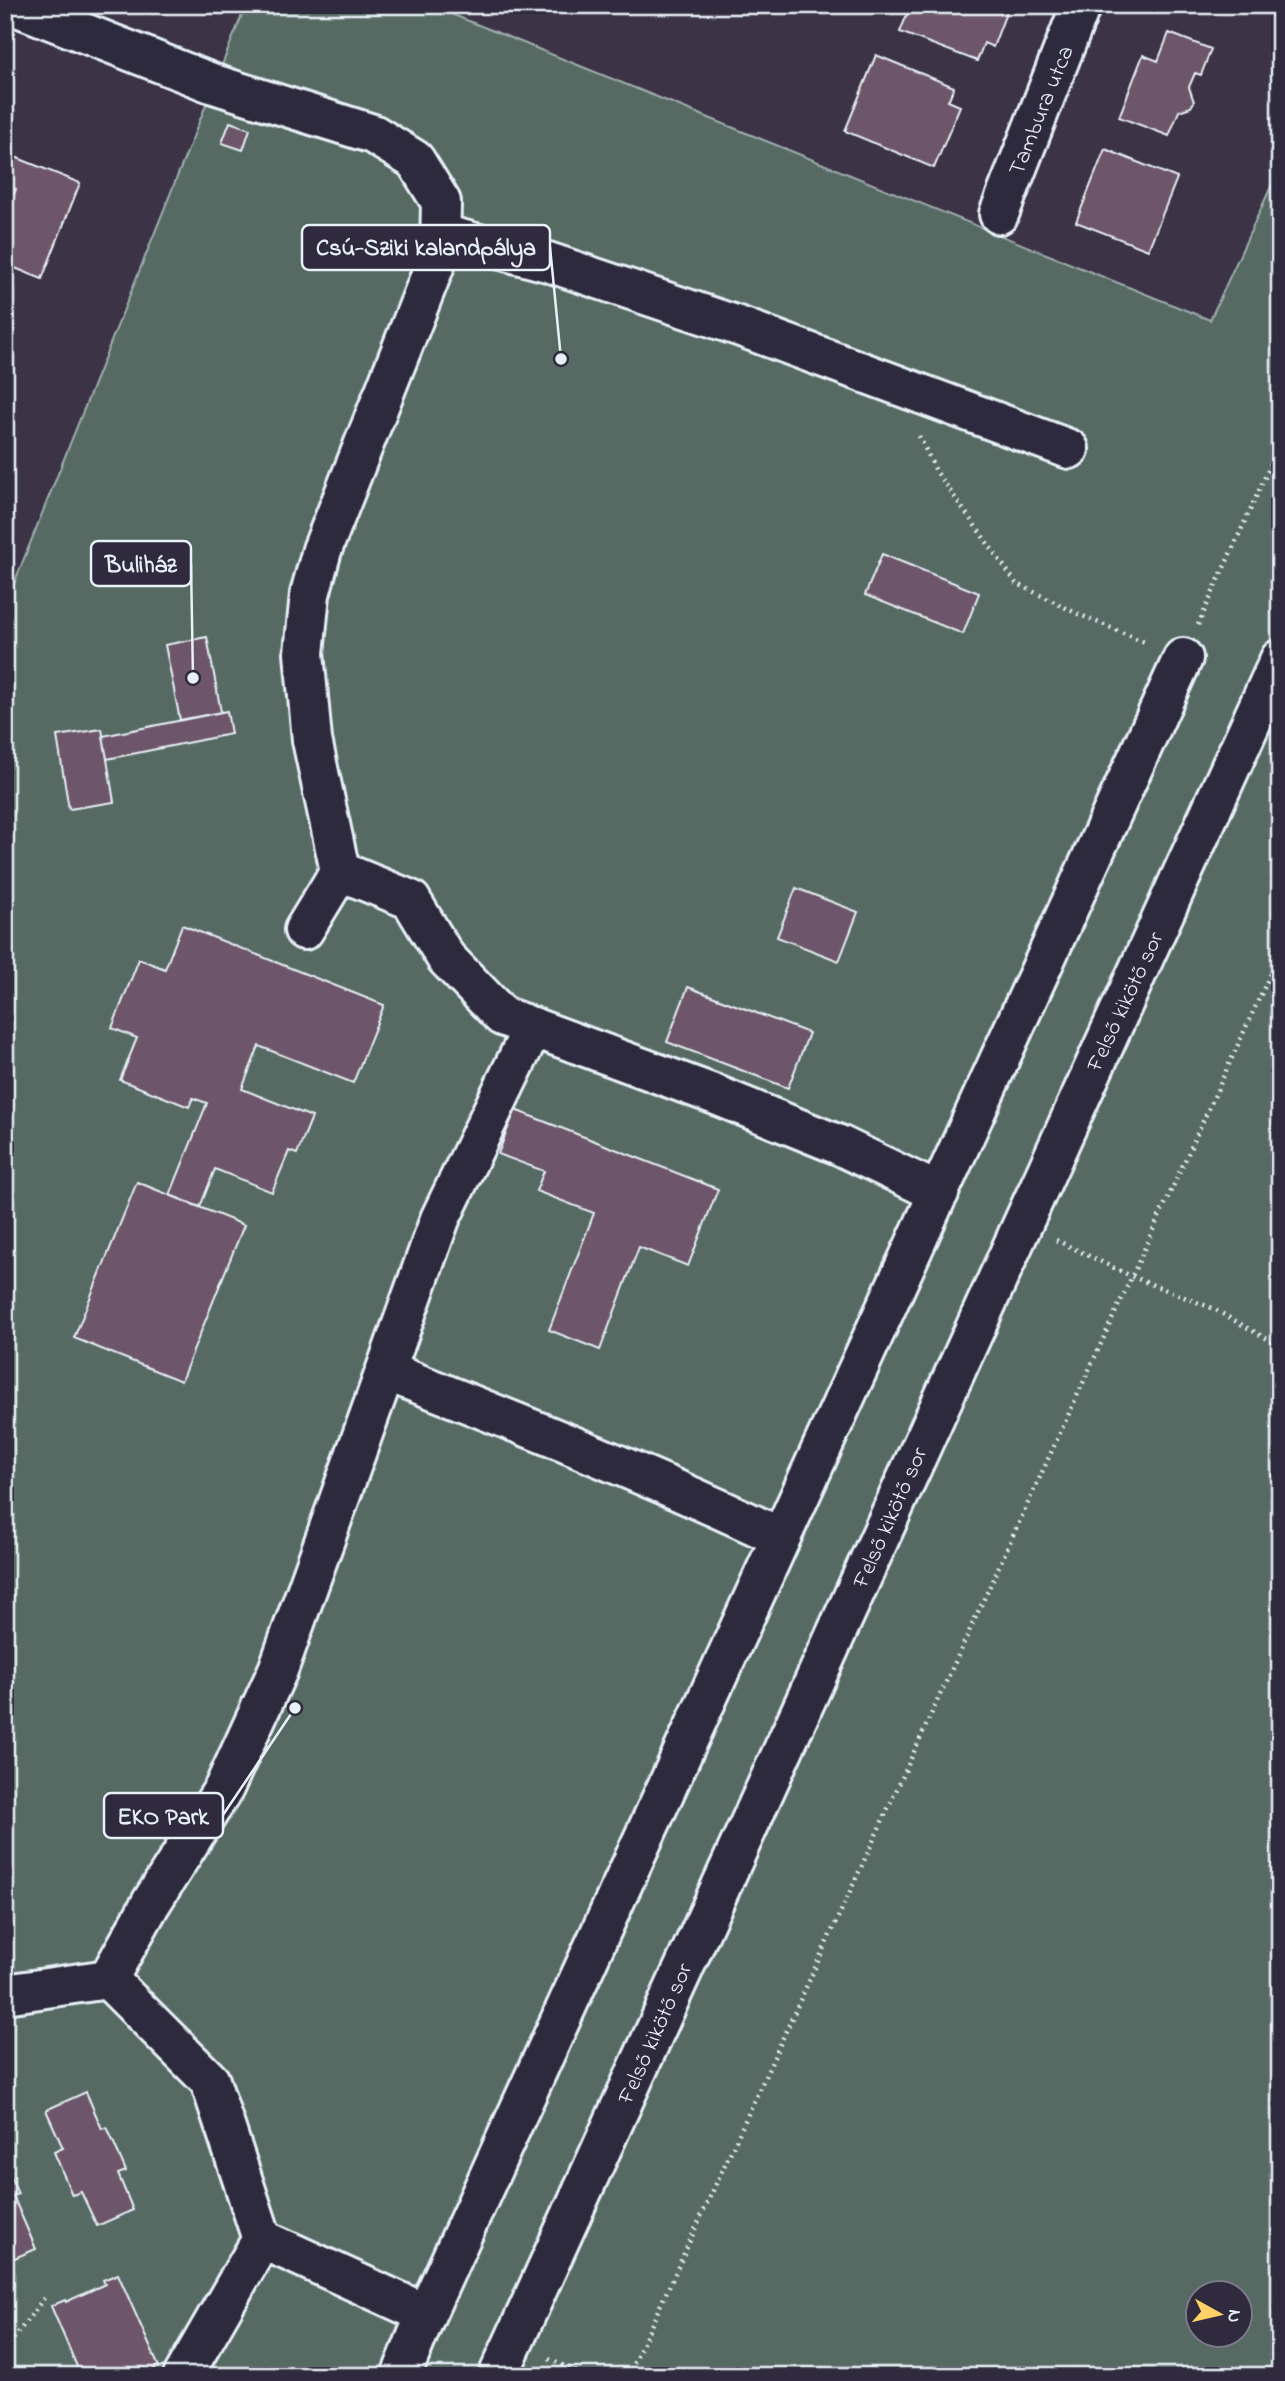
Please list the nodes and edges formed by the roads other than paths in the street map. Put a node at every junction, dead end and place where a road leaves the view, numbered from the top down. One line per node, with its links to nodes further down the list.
1 (13, 5): 4 (street)
2 (1082, 5): 3 (street, Tambura utca)
3 (999, 214)
4 (441, 234): 5 (street); 8 (street)
5 (1069, 449)
6 (1183, 658): 11 (street)
7 (1280, 659): 20 (street, Felső kikötő sor)
8 (340, 871): 9 (street); 10 (street)
9 (304, 930)
10 (533, 1027): 11 (street); 12 (street)
11 (939, 1193): 13 (street)
12 (387, 1371): 13 (street); 14 (street)
13 (780, 1537): 17 (street)
14 (108, 1979): 15 (street); 16 (street)
15 (5, 1994)
16 (262, 2239): 17 (street); 18 (street)
17 (426, 2314): 19 (street)
18 (183, 2376)
19 (401, 2376)
20 (498, 2376)

